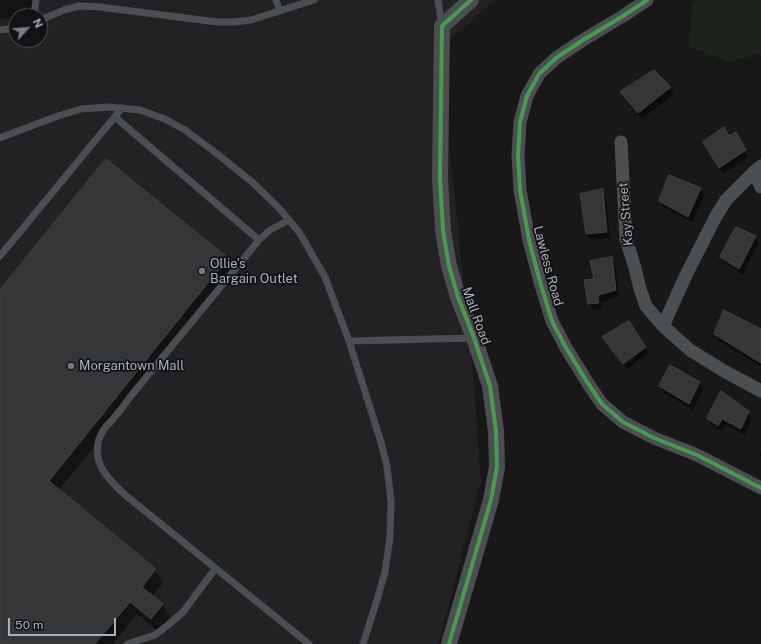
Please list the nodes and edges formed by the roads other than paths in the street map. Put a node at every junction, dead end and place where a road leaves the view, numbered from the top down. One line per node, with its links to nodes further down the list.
1 (276, 0): 6 (lane)
2 (314, 0): 6 (lane)
3 (438, 0): 8 (lane)
4 (471, 0): 8 (street)
5 (647, 0): 22 (street, Lawless Road)
6 (280, 11): 7 (lane)
7 (48, 17)
8 (442, 26): 19 (street, Mall Road)
9 (122, 108): 10 (lane); 11 (lane); 15 (lane)
10 (115, 117): 16 (lane); 17 (lane)
11 (0, 138)
12 (621, 142): 18 (street, Kay Street)
13 (758, 169): 14 (street); 18 (street)
14 (761, 188)
15 (289, 220): 16 (lane); 20 (lane)
16 (259, 240): 23 (lane)
17 (0, 256)
18 (663, 326): 21 (street, Kay Street)
19 (474, 338): 20 (lane); 27 (street, Mall Road)
20 (349, 341): 26 (lane)
21 (761, 391)
22 (761, 488)
23 (215, 569): 24 (lane); 25 (lane)
24 (127, 644)
25 (309, 644)
26 (364, 644)
27 (448, 644)

